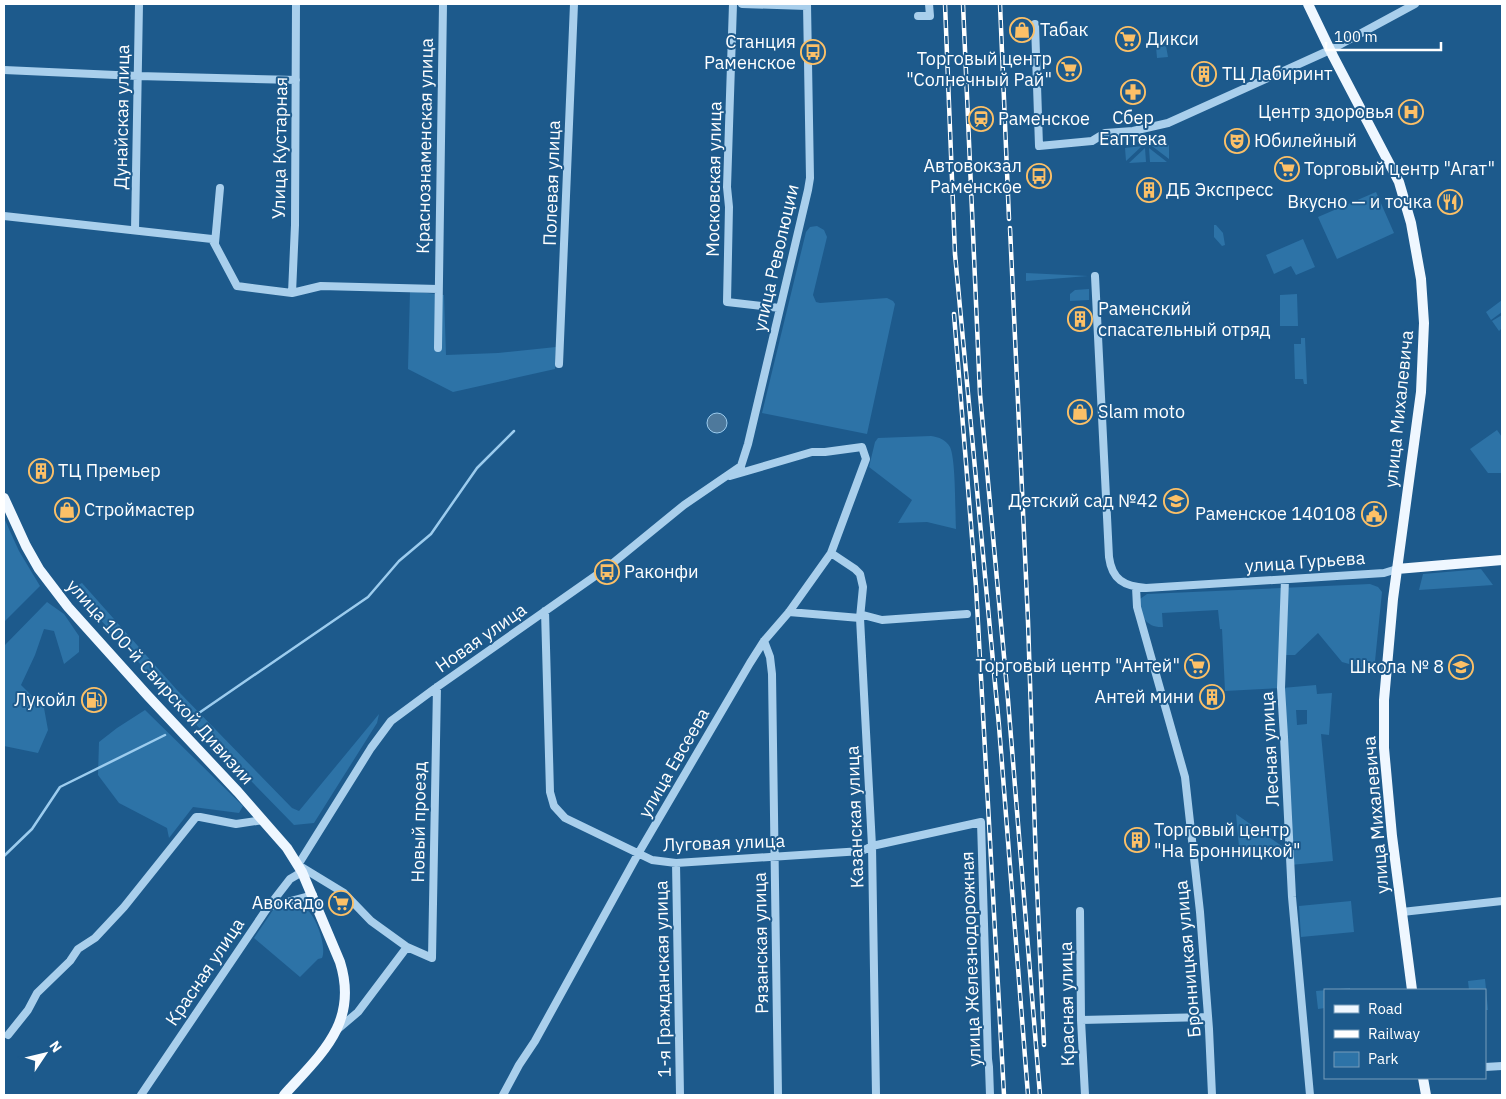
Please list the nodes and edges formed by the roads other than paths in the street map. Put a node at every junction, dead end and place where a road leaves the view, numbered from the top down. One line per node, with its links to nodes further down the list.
1 (140, 4): 15 (street, Дунайская улица)
2 (296, 4): 16 (street, Улица Кустарная)
3 (443, 4): 22 (street, Краснознаменская улица)
4 (574, 4): 26 (street, Полевая улица)
5 (733, 4): 24 (street, Московская улица)
6 (742, 4): 10 (street)
7 (929, 4): 11 (street)
8 (1308, 4): 13 (main road, улица Михалевича)
9 (1415, 4): 13 (street)
10 (807, 5): 24 (street, улица Революции)
11 (918, 16)
12 (1035, 24): 13 (street)
13 (1330, 50): 31 (main road, улица Михалевича)
14 (4, 70): 15 (street)
15 (138, 76): 16 (street); 19 (street, Дунайская улица)
16 (296, 80): 23 (street, Улица Кустарная)
17 (220, 188): 20 (street)
18 (4, 216): 19 (street)
19 (135, 230): 20 (street)
20 (215, 244): 23 (street)
21 (1095, 276): 33 (street)
22 (438, 289): 23 (street); 25 (street, Краснознаменская улица)
23 (292, 293)
24 (780, 308): 27 (street, улица Революции)
25 (438, 348)
26 (559, 364)
27 (726, 477): 29 (street, улица Евсеева); 34 (street, Новая улица)
28 (4, 498): 40 (main road, улица 100-й Свирской Дивизии)
29 (832, 553): 35 (street, улица Евсеева); 37 (street, Казанская улица)
30 (1502, 560): 31 (main road, улица Гурьева)
31 (1397, 569): 32 (street, улица Гурьева); 51 (main road, улица Михалевича)
32 (1285, 580): 33 (street, улица Гурьева); 70 (street, Лесная улица)
33 (1136, 587): 54 (street, Бронницкая улица)
34 (545, 611): 39 (street, Новая улица); 43 (street, Луговая улица)
35 (789, 612): 37 (street); 38 (street, улица Евсеева)
36 (966, 614): 37 (street)
37 (860, 618): 42 (street, Казанская улица)
38 (764, 642): 43 (street, улица Евсеева); 44 (street, Рязанская улица)
39 (437, 687): 46 (street, Новая улица); 52 (street, Новый проезд)
40 (263, 820): 46 (main road, улица 100-й Свирской Дивизии); 57 (street)
41 (982, 822): 42 (street, Луговая улица); 67 (street, улица Железнодорожная)
42 (872, 846): 44 (street, Луговая улица); 66 (street, Казанская улица)
43 (638, 854): 45 (street, Луговая улица); 63 (street, улица Евсеева)
44 (775, 856): 45 (street, Луговая улица); 65 (street, Рязанская улица)
45 (676, 863): 64 (street, 1-я Гражданская улица)
46 (302, 872): 47 (main road, улица 100-й Свирской Дивизии); 49 (street, Красная улица); 52 (street)
47 (313, 895): 49 (street); 56 (main road, улица 100-й Свирской Дивизии)
48 (1502, 901): 51 (street)
49 (268, 907): 61 (street, Красная улица)
50 (1080, 911): 55 (street, Красная улица)
51 (1402, 912): 53 (main road, улица Михалевича)
52 (407, 947): 56 (street)
53 (1412, 989)
54 (1208, 1017): 55 (street); 69 (street, Бронницкая улица)
55 (1081, 1020): 68 (street, Красная улица)
56 (337, 1031): 62 (main road, улица 100-й Свирской Дивизии)
57 (8, 1035)
58 (1502, 1066): 59 (street)
59 (1486, 1067)
60 (1423, 1079): 71 (main road)
61 (141, 1095)
62 (284, 1095)
63 (503, 1095)
64 (680, 1095)
65 (778, 1095)
66 (876, 1095)
67 (990, 1095)
68 (1085, 1095)
69 (1212, 1095)
70 (1310, 1095)
71 (1426, 1095)

